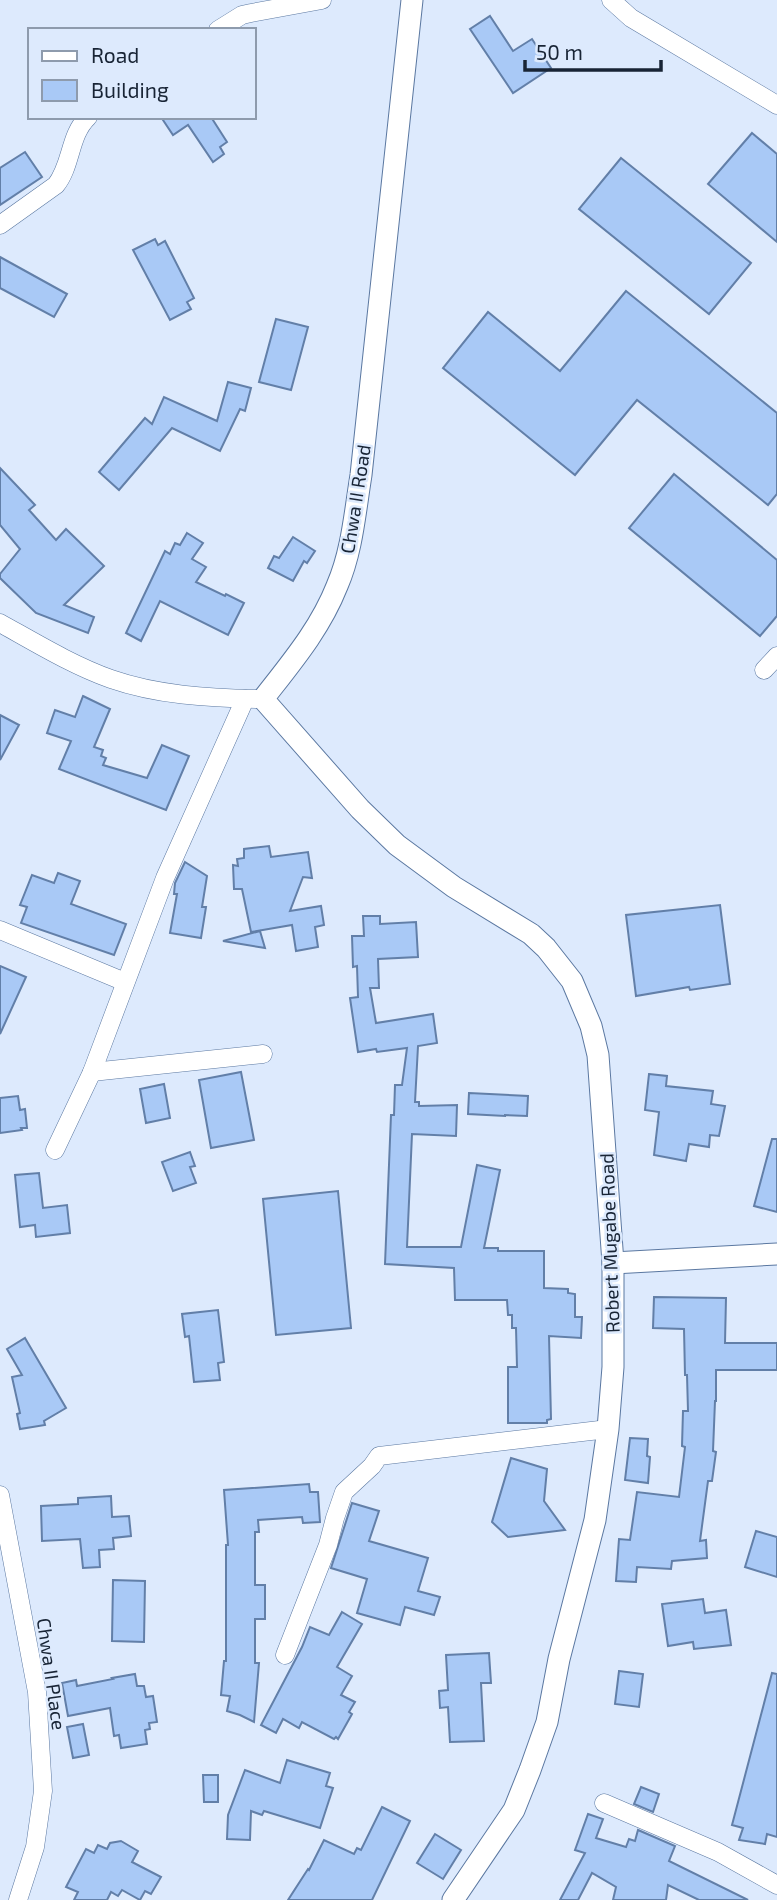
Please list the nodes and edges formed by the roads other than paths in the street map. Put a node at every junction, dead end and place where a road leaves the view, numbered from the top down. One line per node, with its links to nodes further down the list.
1 (322, 0): 4 (street)
2 (412, 0): 11 (street, Chwa II Road)
3 (611, 0): 5 (street)
4 (221, 28)
5 (777, 105)
6 (86, 119): 7 (street)
7 (0, 225)
8 (0, 623): 11 (street)
9 (777, 656): 10 (street)
10 (764, 670)
11 (254, 699): 13 (street); 18 (street, Robert Mugabe Road)
12 (0, 930): 13 (street)
13 (125, 982): 15 (street)
14 (263, 1054): 15 (street)
15 (92, 1072): 16 (street)
16 (55, 1150)
17 (777, 1254): 18 (street)
18 (613, 1263): 19 (street, Robert Mugabe Road)
19 (608, 1429): 21 (street); 25 (street, Robert Mugabe Road)
20 (0, 1495): 24 (street, Chwa II Place)
21 (285, 1655)
22 (604, 1803): 23 (street)
23 (777, 1885)
24 (18, 1900)
25 (453, 1900)

